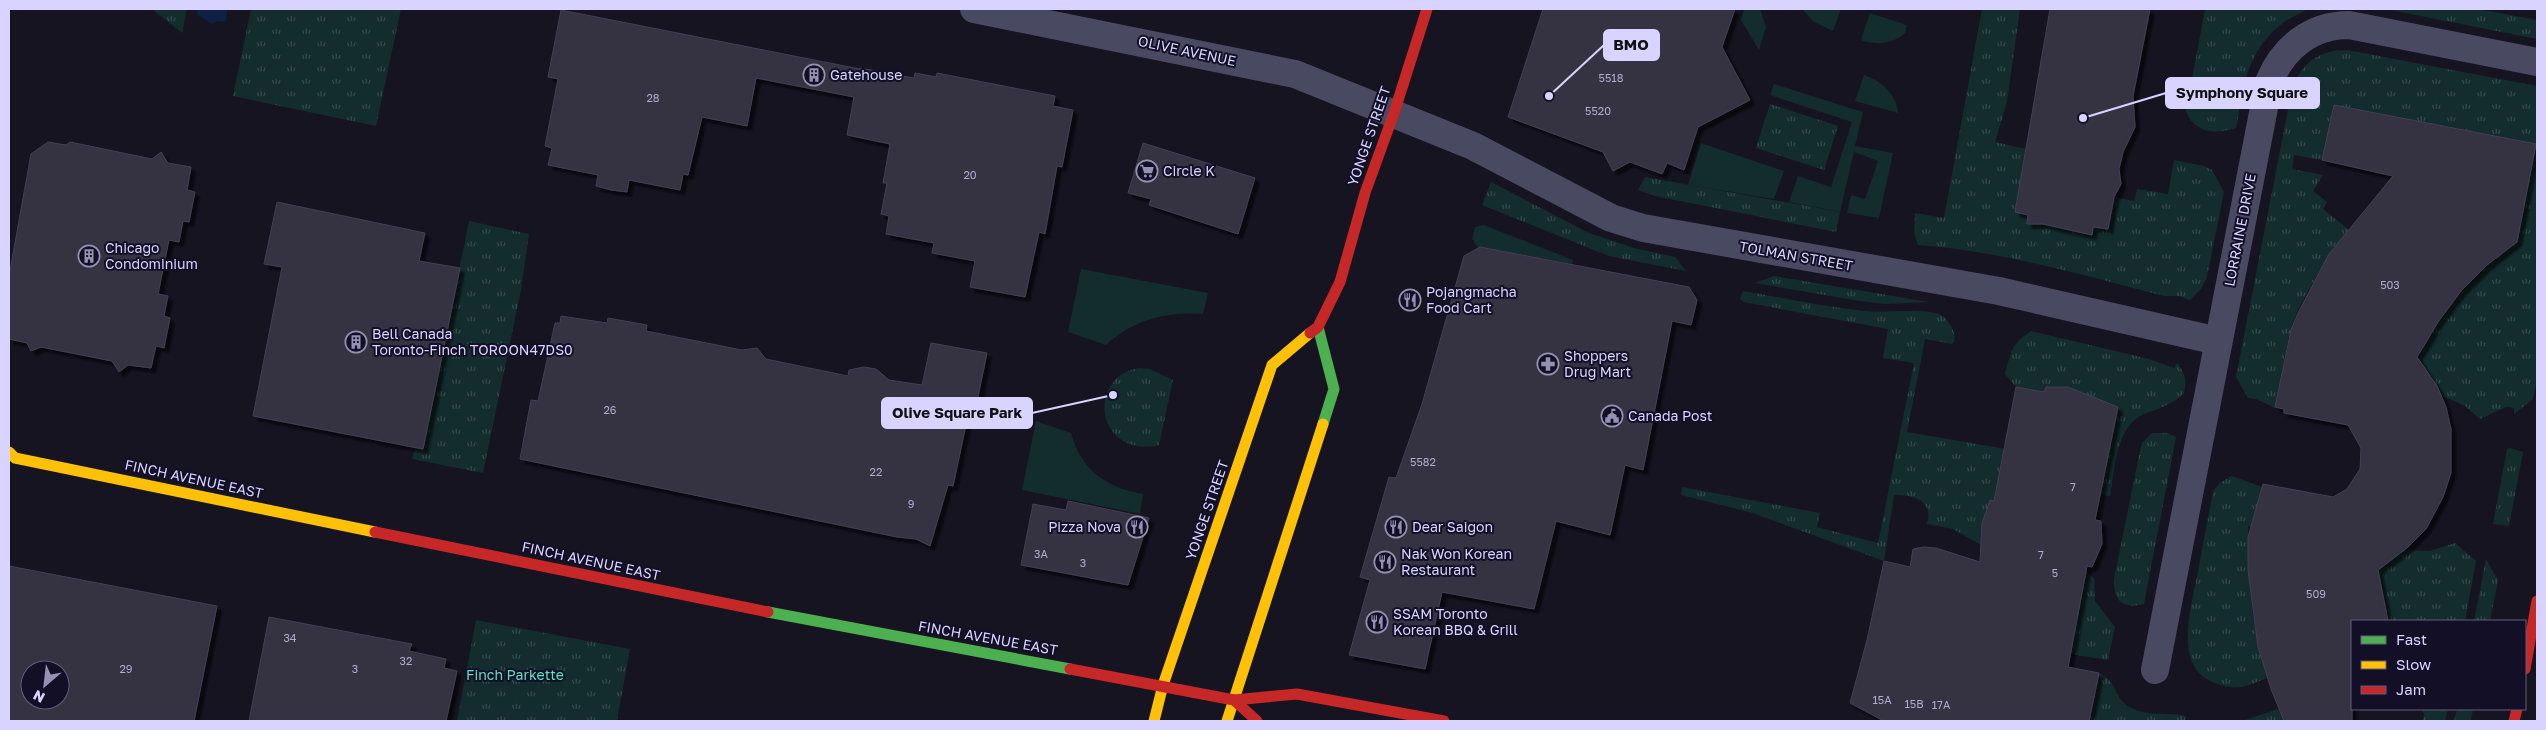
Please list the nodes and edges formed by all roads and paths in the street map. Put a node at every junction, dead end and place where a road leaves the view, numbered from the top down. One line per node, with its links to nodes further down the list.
1 (974, 9): 4 (street, OLIVE AVENUE)
2 (1427, 9): 4 (main road, YONGE STREET)
3 (2537, 62): 6 (street, LORRAINE DRIVE)
4 (1394, 113): 5 (main road, YONGE STREET); 6 (street, TOLMAN STREET)
5 (1318, 327): 11 (main road, YONGE STREET); 12 (main road)
6 (2218, 341): 10 (street, LORRAINE DRIVE)
7 (11, 457): 11 (main road, FINCH AVENUE EAST)
8 (2537, 601): 9 (main road)
9 (2526, 663)
10 (2155, 670)
11 (1163, 685): 12 (main road, FINCH AVENUE EAST); 13 (main road, YONGE STREET)
12 (1234, 700): 14 (main road); 15 (main road); 16 (main road)
13 (1154, 721)
14 (1227, 721)
15 (1258, 721)
16 (1444, 721)

